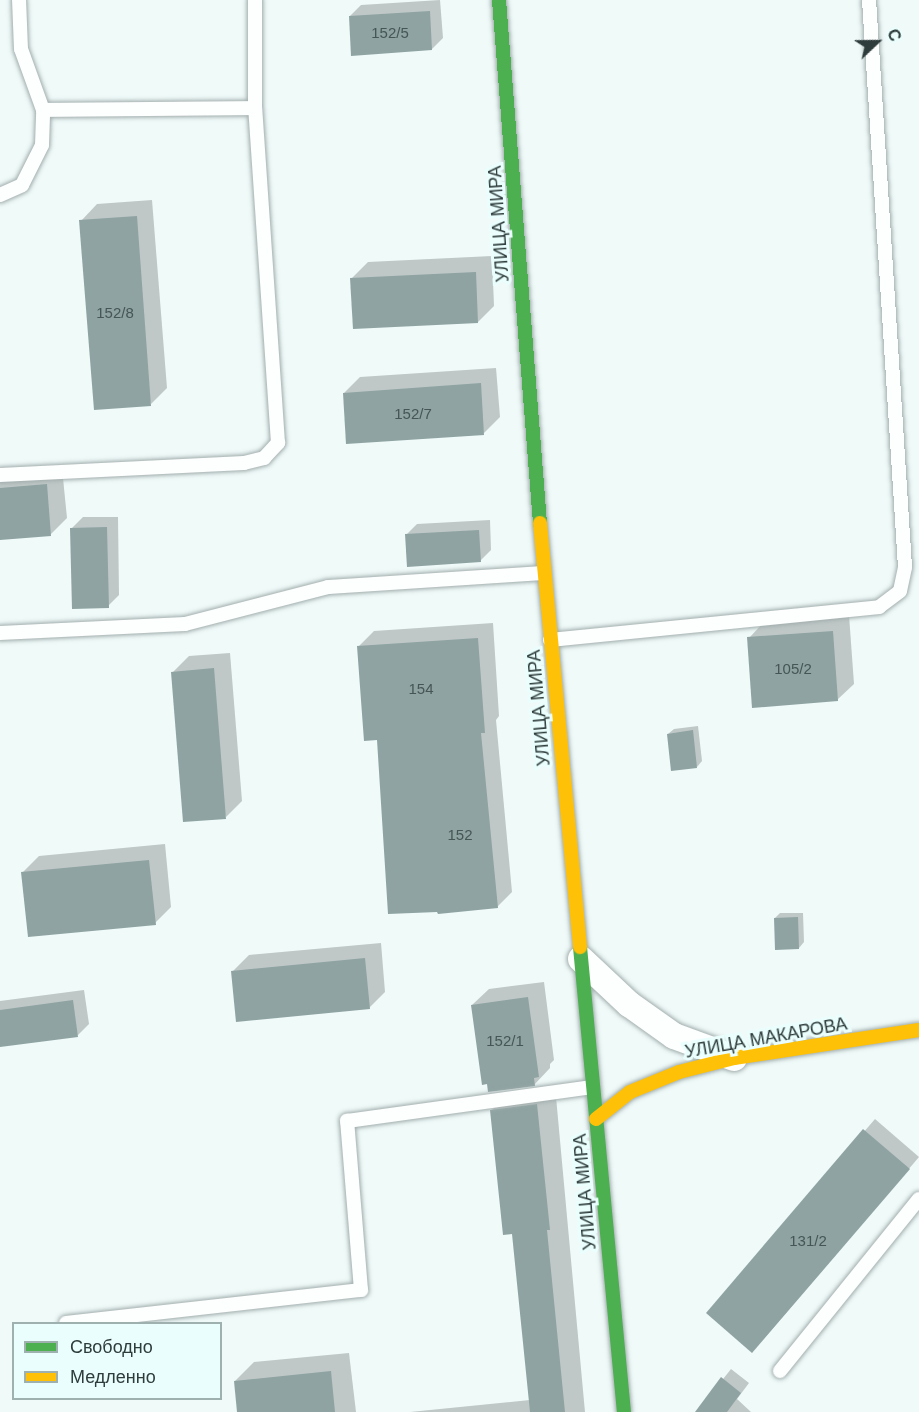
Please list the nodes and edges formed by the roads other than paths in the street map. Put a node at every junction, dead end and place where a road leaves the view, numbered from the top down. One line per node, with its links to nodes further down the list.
1 (19, 0): 6 (lane)
2 (255, 0): 5 (lane)
3 (499, 0): 9 (street, УЛИЦА МИРА)
4 (868, 0): 11 (lane)
5 (255, 108): 6 (lane); 8 (lane)
6 (43, 110): 7 (lane)
7 (0, 195)
8 (0, 475)
9 (544, 573): 10 (lane); 11 (street, УЛИЦА МИРА)
10 (0, 633)
11 (550, 640): 12 (street, УЛИЦА МИРА)
12 (581, 959): 14 (street); 15 (street, УЛИЦА МИРА)
13 (919, 1030): 14 (street, УЛИЦА МАКАРОВА)
14 (734, 1058): 16 (street, УЛИЦА МАКАРОВА)
15 (593, 1087): 16 (street, УЛИЦА МИРА); 18 (lane)
16 (596, 1119): 20 (street, УЛИЦА МИРА)
17 (919, 1198): 19 (lane)
18 (75, 1322)
19 (780, 1371)
20 (624, 1412)

